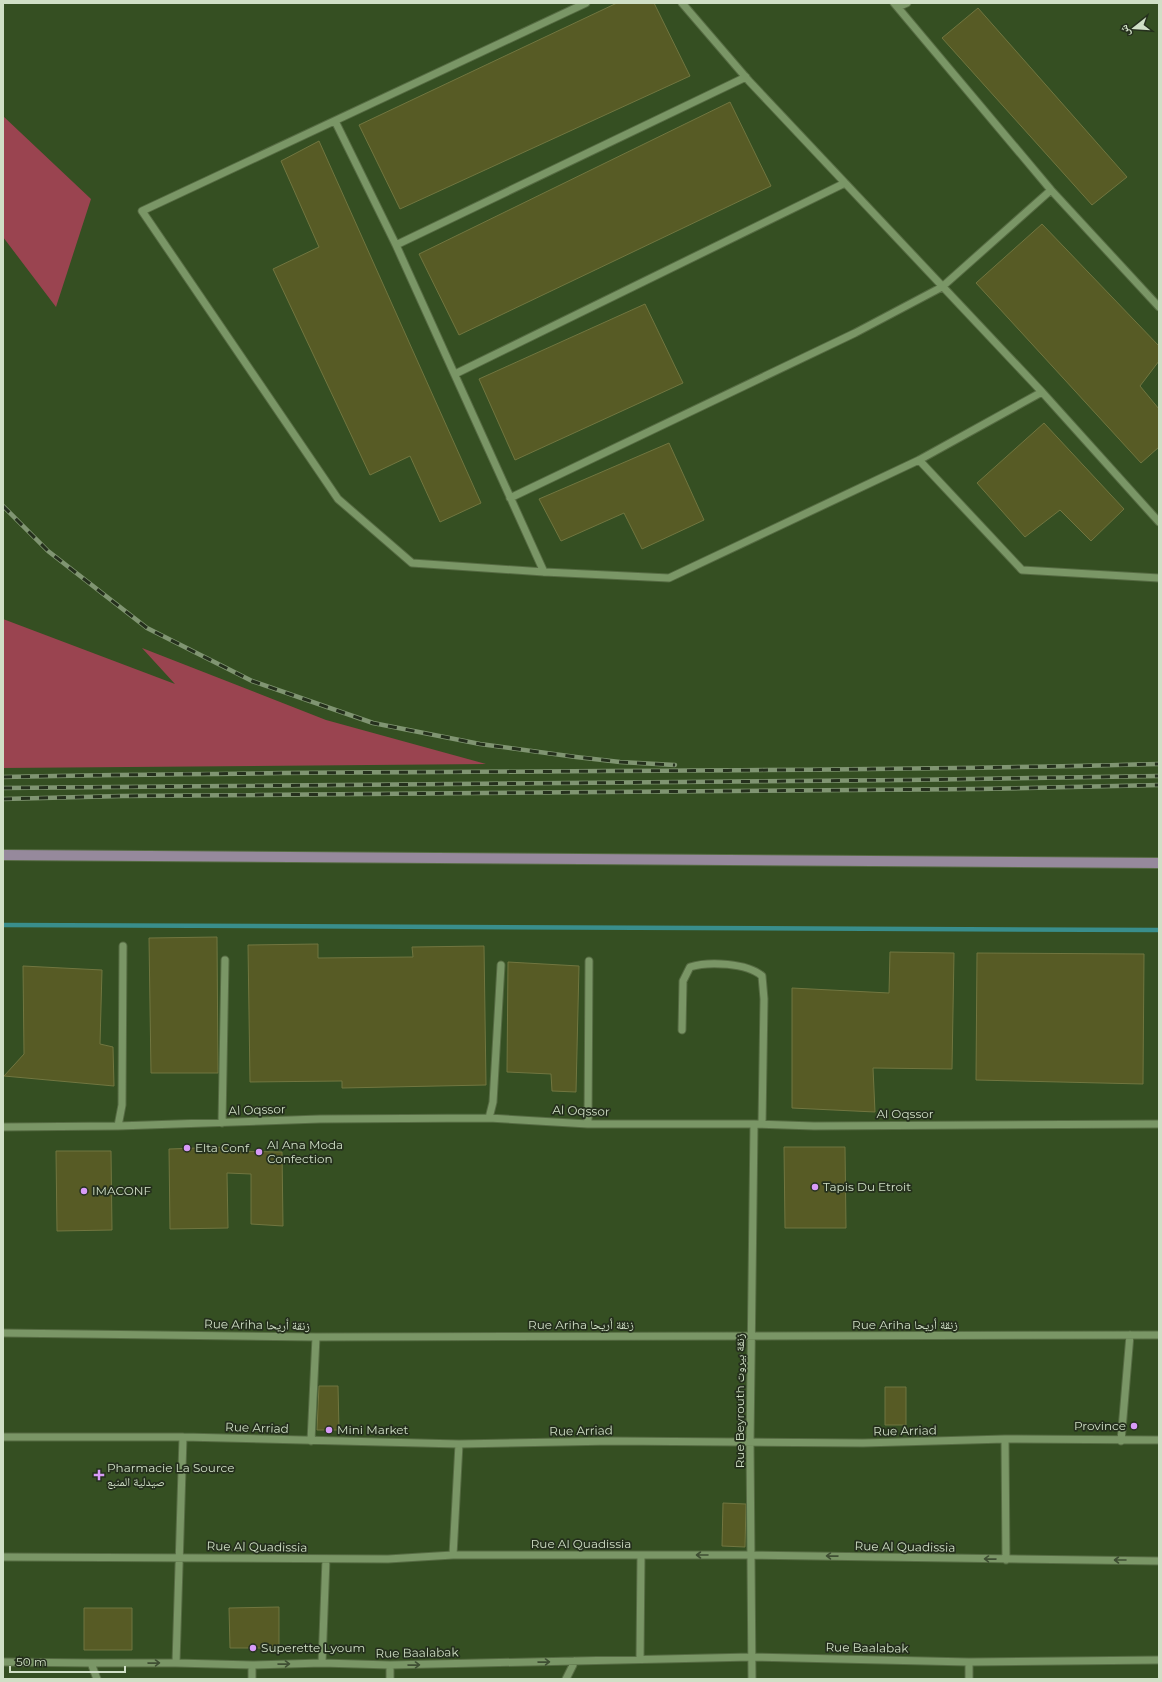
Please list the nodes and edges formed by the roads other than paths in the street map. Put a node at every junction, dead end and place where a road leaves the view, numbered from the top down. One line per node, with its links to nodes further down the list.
1 (586, 3): 6 (street)
2 (682, 3): 5 (street)
3 (907, 3): 4 (street)
4 (896, 5): 8 (street)
5 (746, 77): 7 (street); 9 (street)
6 (335, 120): 9 (street); 17 (street)
7 (845, 183): 10 (street); 12 (street)
8 (1052, 190): 10 (street); 11 (street)
9 (396, 245): 12 (street)
10 (942, 287): 13 (street); 15 (street)
11 (1159, 307)
12 (455, 374): 15 (street)
13 (1042, 392): 14 (street); 16 (street)
14 (919, 460): 17 (street); 18 (street)
15 (510, 498): 17 (street)
16 (1159, 522)
17 (544, 572)
18 (1159, 578)
19 (3, 855): 20 (main road)
20 (1159, 863)
21 (123, 946): 32 (street)
22 (225, 960): 27 (street)
23 (588, 961): 28 (street)
24 (501, 965): 26 (street)
25 (682, 1030): 30 (street)
26 (489, 1118): 27 (street, Al Oqssor); 28 (street, Al Oqssor)
27 (222, 1123): 32 (street, Al Oqssor)
28 (588, 1124): 29 (street, Al Oqssor)
29 (754, 1124): 30 (street, Al Oqssor); 37 (street, Rue Beyrouth زنقة بيروت)
30 (762, 1124): 31 (street, Al Oqssor)
31 (1159, 1124)
32 (118, 1126): 33 (street, Al Oqssor)
33 (3, 1127)
34 (3, 1333): 38 (street, Rue Ariha زنقة أريحا)
35 (1130, 1335): 36 (street, Rue Ariha زنقة أريحا); 37 (street, Rue Ariha زنقة أريحا); 44 (street)
36 (1159, 1335)
37 (751, 1336): 38 (street, Rue Ariha زنقة أريحا); 45 (street, Rue Beyrouth زنقة بيروت)
38 (316, 1337): 43 (street)
39 (3, 1437): 40 (street, Rue Arriad)
40 (183, 1437): 43 (street, Rue Arriad); 51 (street)
41 (1005, 1439): 44 (street, Rue Arriad); 45 (street, Rue Arriad); 53 (street)
42 (1159, 1440): 44 (street, Rue Arriad)
43 (310, 1441): 46 (street, Rue Arriad)
44 (1121, 1441)
45 (750, 1443): 46 (street, Rue Arriad); 49 (street, Rue Beyrouth زنقة بيروت)
46 (459, 1444): 47 (street)
47 (453, 1555): 48 (street, Rue Al Quadissia); 52 (street, Rue Al Quadissia)
48 (641, 1555): 49 (street, Rue Al Quadissia, one-way to 48); 56 (street)
49 (752, 1555): 53 (street, Rue Al Quadissia, one-way to 49); 55 (street, Rue Beyrouth زنقة بيروت)
50 (3, 1557): 51 (street, Rue Al Quadissia)
51 (179, 1557): 52 (street, Rue Al Quadissia); 60 (street)
52 (326, 1559): 63 (street)
53 (1006, 1560): 54 (street, Rue Al Quadissia, one-way to 53)
54 (1159, 1561)
55 (752, 1657): 56 (street, Rue Baalabak); 61 (street, Rue Baalabak); 70 (street, Rue Beyrouth زنقة بيروت)
56 (640, 1659): 58 (street, Rue Baalabak)
57 (1159, 1660): 61 (street, Rue Baalabak)
58 (575, 1661): 65 (street, Rue Baalabak, one-way to 58); 69 (street)
59 (3, 1662): 62 (street, Rue Baalabak)
60 (176, 1662): 62 (street, Rue Baalabak, one-way to 60); 64 (street, Rue Baalabak)
61 (969, 1662): 71 (street)
62 (92, 1663): 66 (street)
63 (322, 1663): 64 (street, Rue Baalabak, one-way to 63); 65 (street, Rue Baalabak)
64 (252, 1665): 67 (street)
65 (390, 1666): 68 (street)
66 (97, 1679)
67 (252, 1679)
68 (390, 1679)
69 (566, 1679)
70 (752, 1679)
71 (969, 1679)

